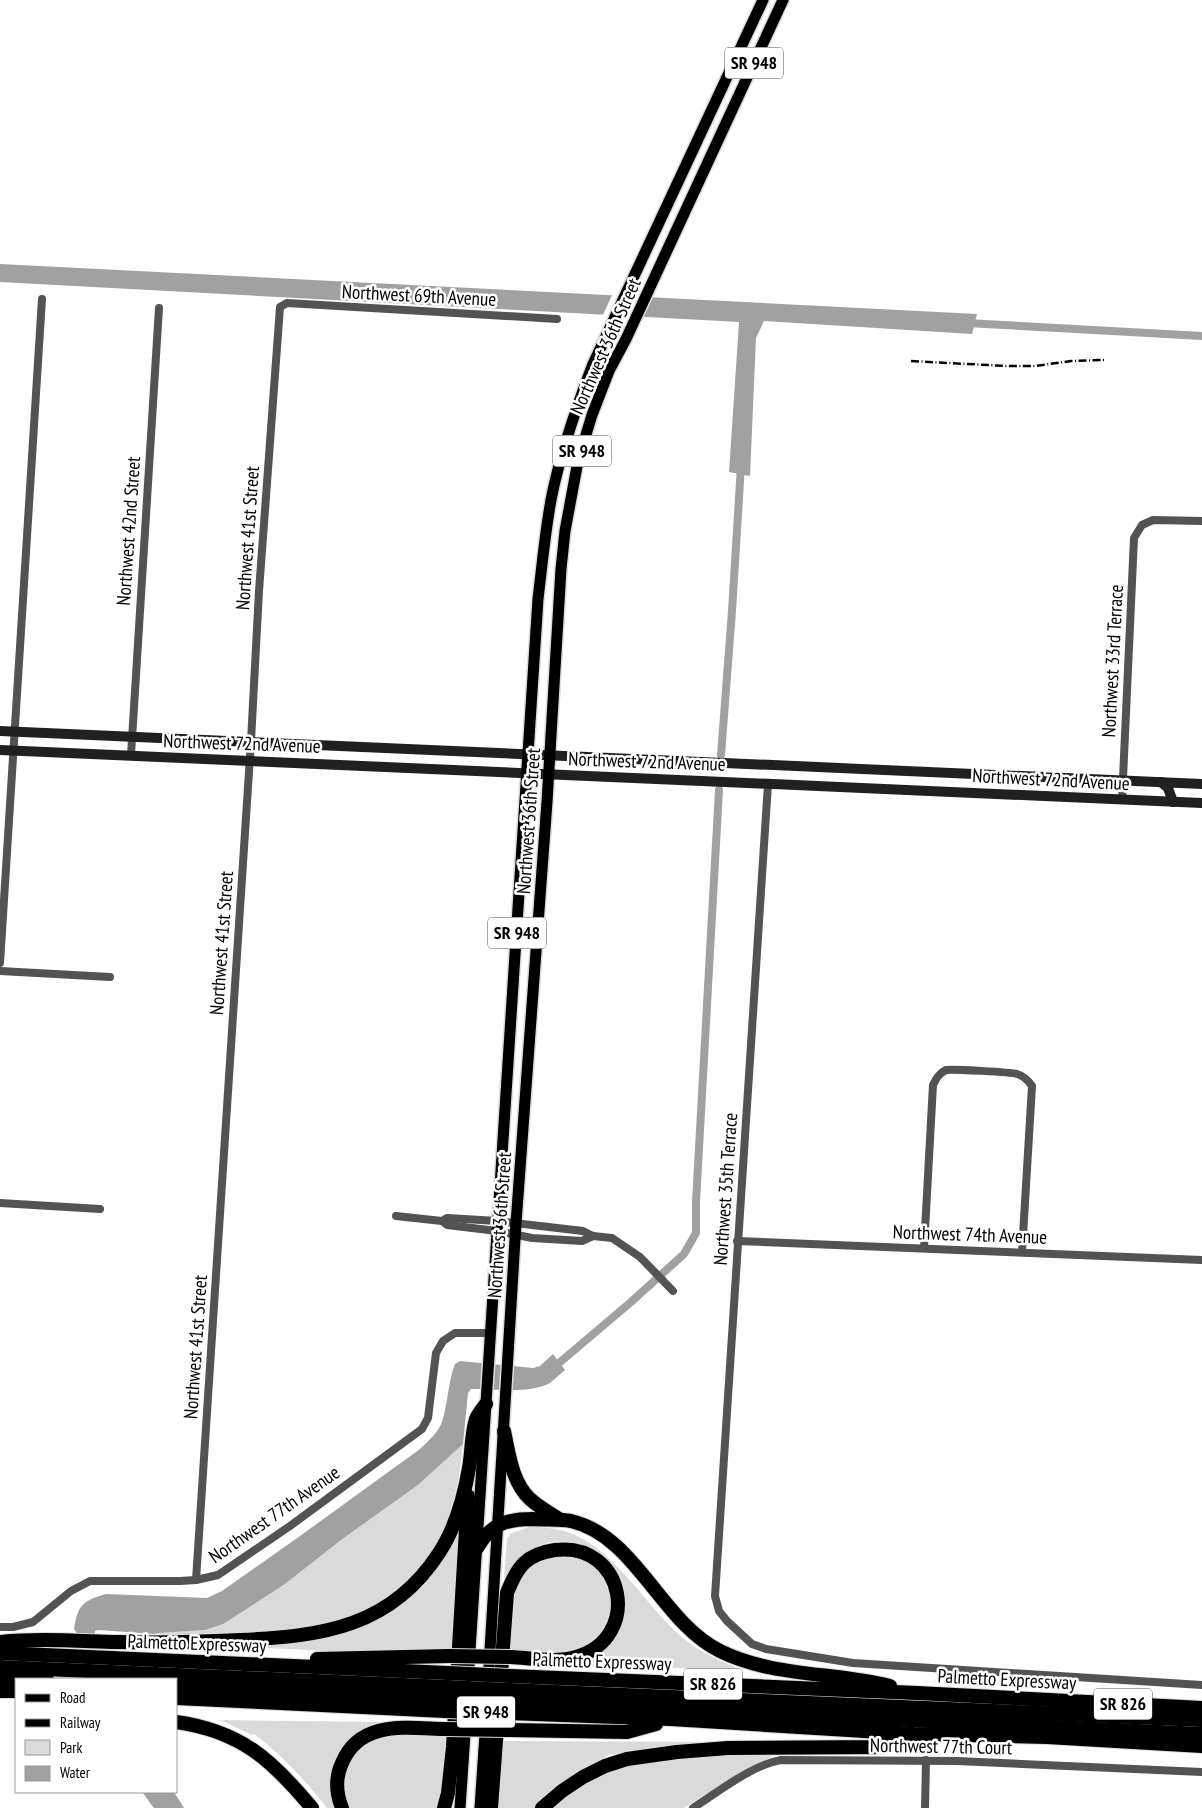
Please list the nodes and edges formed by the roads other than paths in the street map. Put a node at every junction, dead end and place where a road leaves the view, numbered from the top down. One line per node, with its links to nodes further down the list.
1 (763, 0): 14 (main road, Northwest 36th Street / SR 948)
2 (783, 0): 15 (main road, Northwest 36th Street / SR 948)
3 (42, 299): 9 (street)
4 (280, 307): 6 (street, Northwest 69th Avenue); 11 (street, Northwest 41st Street)
5 (159, 308): 10 (street, Northwest 42nd Street)
6 (557, 319)
7 (1202, 521): 21 (street, Northwest 33rd Terrace)
8 (0, 731): 9 (main road, Northwest 72nd Avenue)
9 (16, 731): 10 (main road, Northwest 72nd Avenue); 13 (street)
10 (132, 736): 11 (main road, Northwest 72nd Avenue); 16 (street, Northwest 42nd Street)
11 (251, 741): 14 (main road, Northwest 72nd Avenue); 17 (street, Northwest 41st Street)
12 (0, 750): 13 (main road, Northwest 72nd Avenue)
13 (14, 751): 16 (main road, Northwest 72nd Avenue); 29 (street)
14 (528, 754): 15 (main road, Northwest 72nd Avenue); 18 (main road, Northwest 36th Street / SR 948)
15 (550, 755): 19 (main road, Northwest 72nd Avenue); 20 (main road, Northwest 36th Street / SR 948)
16 (131, 756): 17 (main road, Northwest 72nd Avenue)
17 (249, 760): 18 (main road, Northwest 72nd Avenue); 53 (street, Northwest 41st Street)
18 (527, 773): 20 (main road, Northwest 72nd Avenue); 32 (main road, Northwest 36th Street / SR 948)
19 (955, 773): 21 (main road, Northwest 72nd Avenue); 25 (main road)
20 (548, 774): 23 (main road, Northwest 72nd Avenue); 33 (main road, Northwest 36th Street / SR 948)
21 (1123, 780): 22 (main road, Northwest 72nd Avenue); 26 (street, Northwest 33rd Terrace)
22 (1161, 782): 24 (main road, Northwest 72nd Avenue); 27 (main road)
23 (768, 784): 25 (main road, Northwest 72nd Avenue); 41 (street, Northwest 35th Terrace)
24 (1202, 784)
25 (954, 792): 26 (main road, Northwest 72nd Avenue)
26 (1122, 800): 27 (main road, Northwest 72nd Avenue)
27 (1174, 802): 28 (main road, Northwest 72nd Avenue)
28 (1202, 803)
29 (0, 963)
30 (0, 971): 31 (street)
31 (110, 977)
32 (505, 1113): 33 (main road); 38 (main road, Northwest 36th Street / SR 948)
33 (524, 1114): 37 (main road, Northwest 36th Street / SR 948)
34 (0, 1202): 35 (street)
35 (100, 1209)
36 (396, 1216): 38 (street)
37 (516, 1223): 38 (street); 39 (main road, Northwest 36th Street / SR 948); 40 (street)
38 (498, 1226): 39 (street); 46 (main road, Northwest 36th Street / SR 948)
39 (516, 1235): 40 (street); 48 (main road, Northwest 36th Street / SR 948)
40 (593, 1236): 45 (street)
41 (737, 1241): 42 (street, Northwest 74th Avenue); 63 (street, Northwest 35th Terrace)
42 (924, 1248): 43 (street, Northwest 74th Avenue); 43 (street)
43 (1022, 1252): 44 (street, Northwest 74th Avenue)
44 (1202, 1260)
45 (670, 1288)
46 (491, 1333): 47 (main road, Northwest 36th Street / SR 948); 53 (street, Northwest 77th Avenue)
47 (486, 1404): 49 (highway); 52 (main road, Northwest 36th Street)
48 (504, 1431): 50 (highway); 51 (main road, Northwest 36th Street / SR 948)
49 (468, 1470): 55 (highway); 82 (highway)
50 (560, 1520): 51 (highway); 68 (highway)
51 (498, 1525): 52 (highway); 84 (main road, Northwest 36th Street / SR 948)
52 (477, 1548): 83 (main road, Northwest 36th Street)
53 (196, 1580): 54 (street, Northwest 77th Avenue)
54 (0, 1626)
55 (0, 1642)
56 (0, 1653): 58 (highway, Palmetto Expressway / SR 826)
57 (240, 1664): 58 (highway, Palmetto Expressway / SR 826); 67 (highway, Palmetto Expressway / SR 826); 85 (highway, bridge)
58 (96, 1665): 59 (highway); 67 (highway)
59 (0, 1668)
60 (0, 1679): 61 (highway); 62 (highway)
61 (15, 1679)
62 (15, 1682)
63 (1202, 1685)
64 (178, 1686): 67 (highway)
65 (0, 1691): 66 (highway)
66 (15, 1691)
67 (446, 1692): 69 (highway, Palmetto Expressway / SR 826, bridge); 69 (highway, Palmetto Expressway / SR 826, bridge); 70 (highway, Palmetto Expressway / SR 826)
68 (917, 1693): 69 (highway, Palmetto Expressway / SR 826); 71 (highway, Palmetto Expressway / SR 826)
69 (508, 1695): 72 (highway, Palmetto Expressway / SR 826); 73 (highway); 76 (highway)
70 (178, 1698)
71 (1202, 1708)
72 (671, 1719): 75 (highway, Palmetto Expressway / SR 826); 81 (highway, bridge)
73 (1202, 1720)
74 (178, 1722): 80 (highway)
75 (914, 1734): 77 (highway, Palmetto Expressway / SR 826); 86 (highway)
76 (1202, 1734)
77 (1202, 1746)
78 (926, 1760): 79 (street, Northwest 77th Court); 87 (street, Northwest 77th Court); 88 (street)
79 (1202, 1772)
80 (312, 1808)
81 (342, 1808)
82 (444, 1808)
83 (460, 1808)
84 (480, 1808)
85 (491, 1808)
86 (542, 1808)
87 (693, 1808)
88 (925, 1808)

